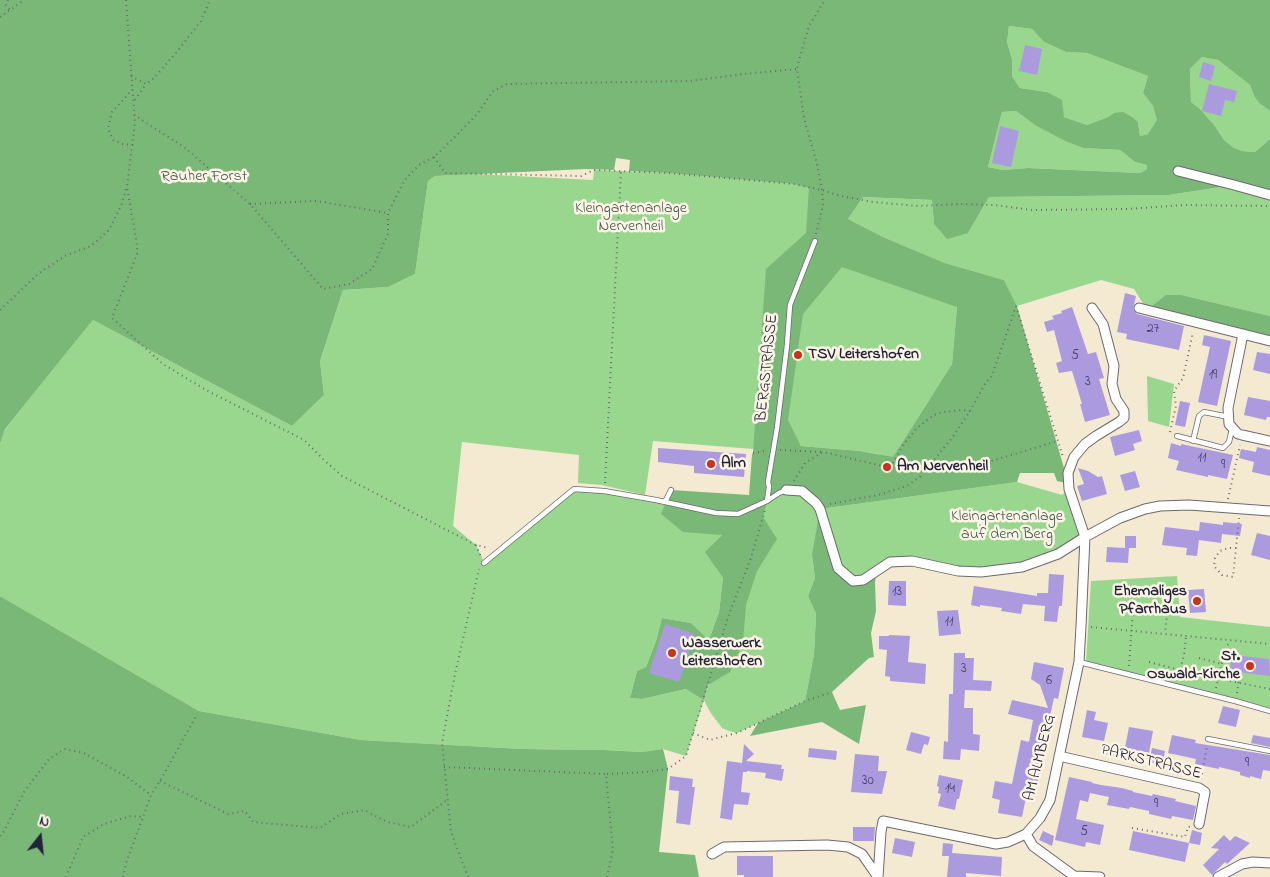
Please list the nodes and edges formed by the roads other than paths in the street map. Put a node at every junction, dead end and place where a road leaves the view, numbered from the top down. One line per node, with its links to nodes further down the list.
1 (1183, 170): 2 (street)
2 (1270, 195)
3 (815, 241): 15 (lane, BERGSTRASSE)
4 (1092, 308): 18 (street)
5 (1138, 308): 6 (street)
6 (1243, 334): 7 (street); 8 (street)
7 (1270, 341)
8 (1228, 417): 9 (street); 11 (lane)
9 (1232, 428): 11 (lane); 12 (street)
10 (1177, 436): 11 (lane)
11 (1194, 441)
12 (1270, 441)
13 (671, 490): 16 (lane)
14 (786, 490): 15 (lane); 18 (street)
15 (768, 501): 16 (lane)
16 (666, 502): 19 (lane)
17 (1270, 511): 18 (street)
18 (1085, 537): 20 (street, AM ALMBERG)
19 (484, 563)
20 (1079, 662): 21 (lane); 24 (street, AM ALMBERG)
21 (1270, 711)
22 (1208, 739): 23 (lane)
23 (1270, 751)
24 (1059, 756): 25 (street, PARKSTRASSE); 26 (street, AM ALMBERG)
25 (1199, 824)
26 (1026, 834): 27 (street, AM ALMBERG); 29 (street)
27 (712, 854)
28 (1270, 863): 30 (street)
29 (1100, 877)
30 (1218, 877)

